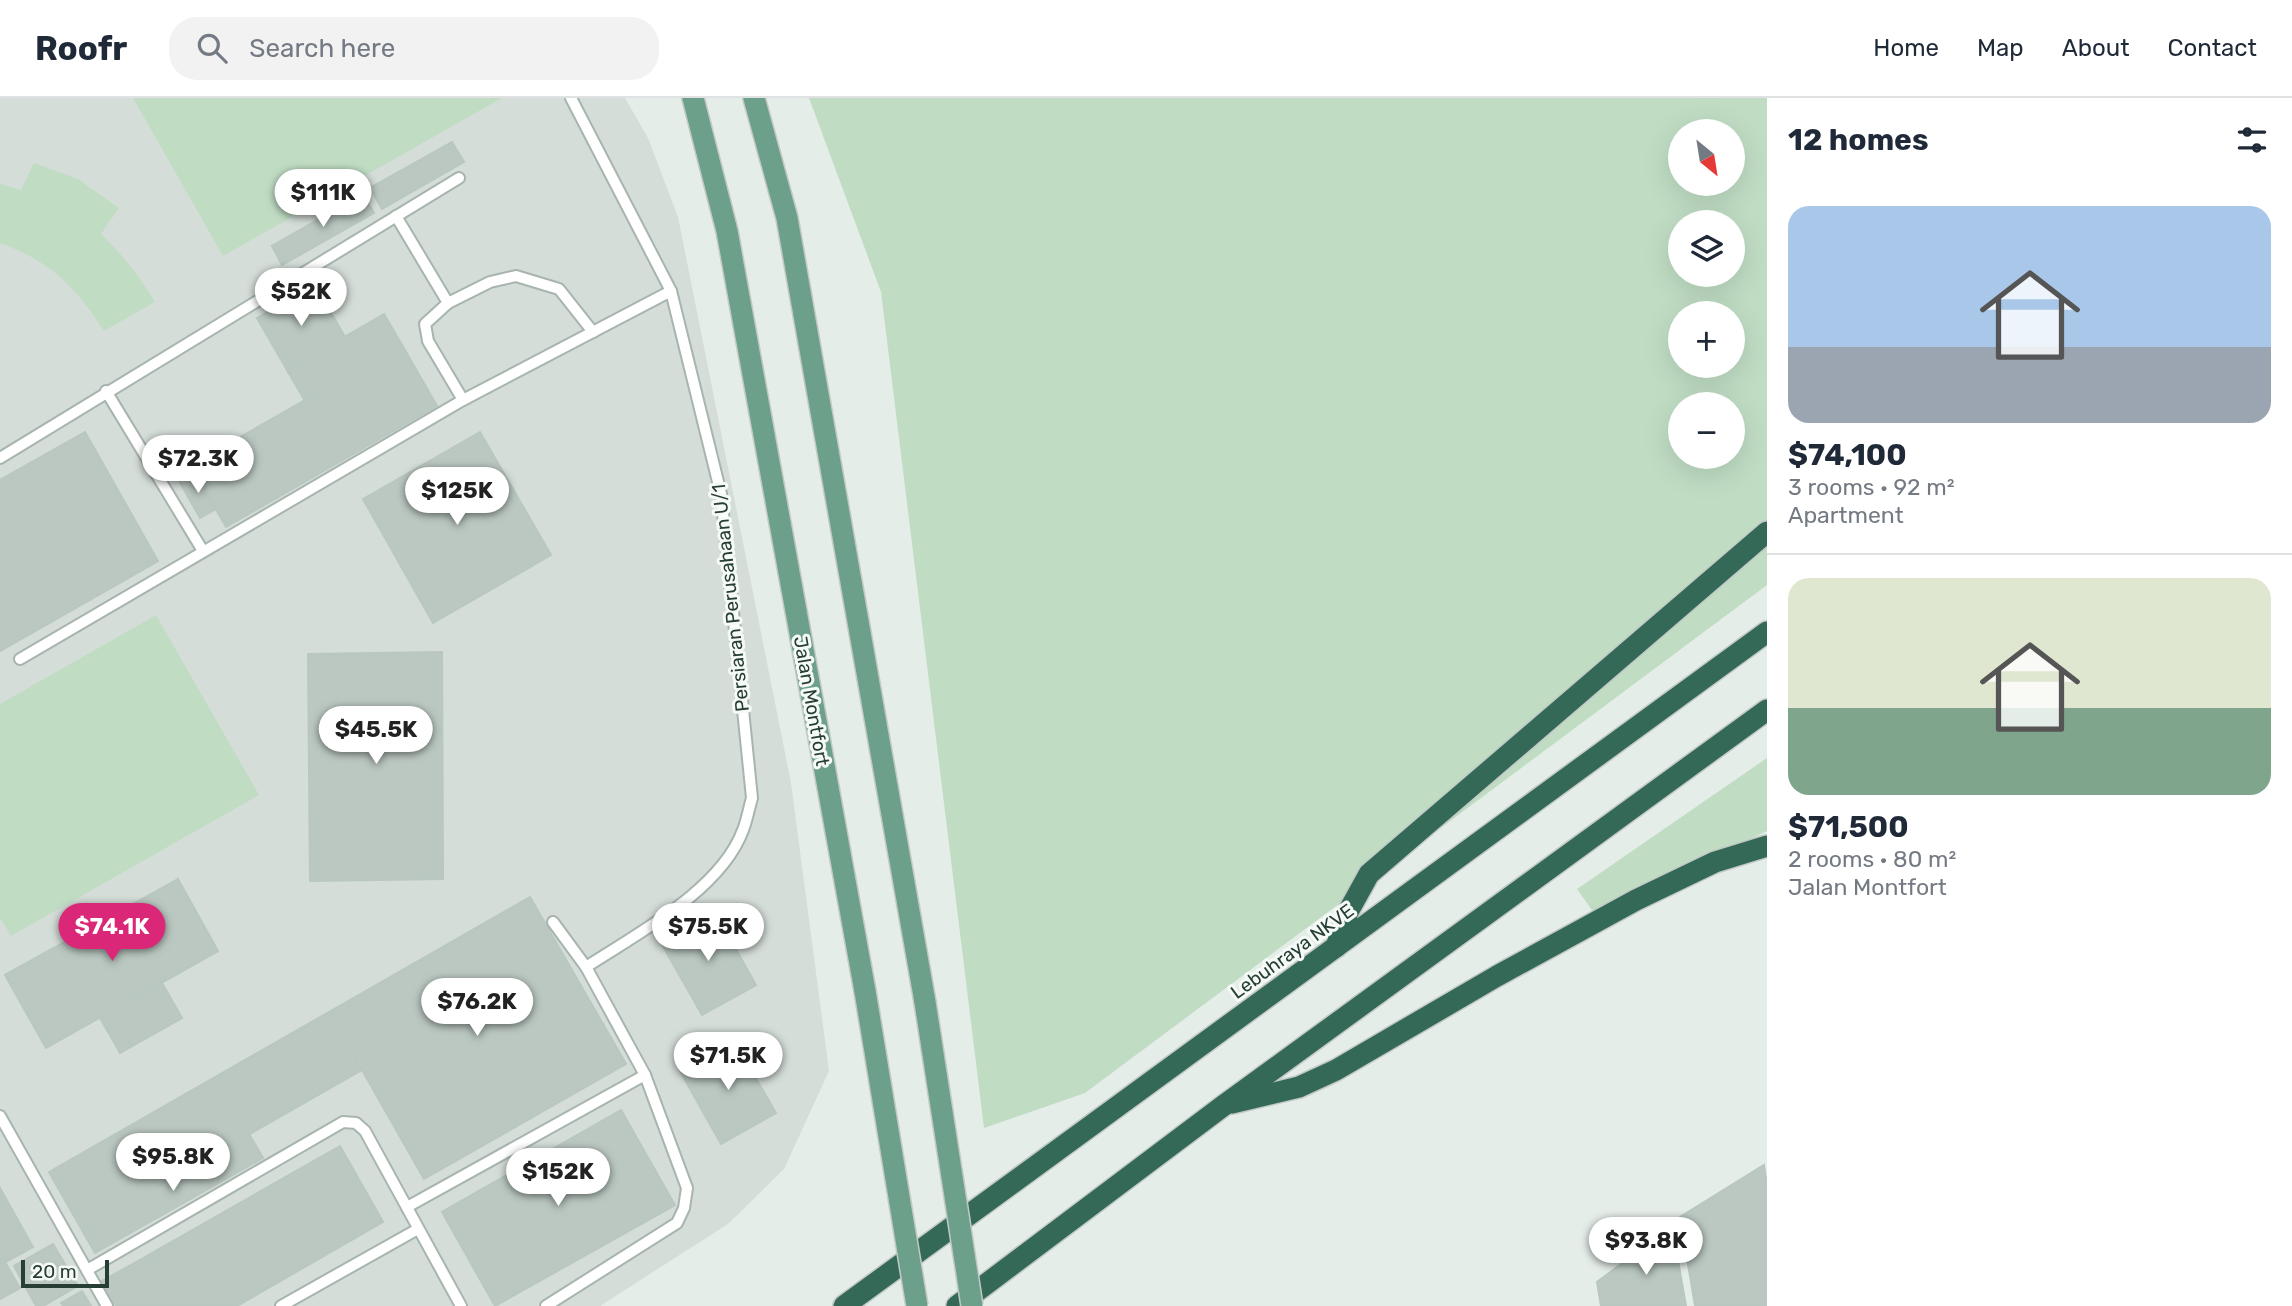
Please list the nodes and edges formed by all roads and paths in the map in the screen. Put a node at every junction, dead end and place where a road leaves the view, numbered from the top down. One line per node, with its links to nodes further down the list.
1 (571, 98): 6 (lane, Persiaran Perusahaan U/1)
2 (693, 98): 32 (main road, Jalan Montfort, bridge)
3 (754, 98): 34 (main road, bridge)
4 (459, 178): 5 (lane)
5 (396, 216): 7 (lane); 9 (lane)
6 (671, 291): 8 (lane); 20 (lane, Persiaran Perusahaan U/1)
7 (448, 303): 8 (lane); 10 (lane)
8 (593, 332): 10 (lane)
9 (106, 391): 11 (lane); 13 (lane)
10 (463, 400): 13 (lane)
11 (0, 458)
12 (1767, 532): 19 (highway)
13 (203, 551): 15 (lane)
14 (1767, 632): 19 (highway, Lebuhraya NKVE)
15 (20, 659)
16 (1767, 710): 22 (highway)
17 (1767, 846): 22 (highway)
18 (553, 922): 20 (lane)
19 (1336, 947): 31 (highway, Lebuhraya NKVE)
20 (586, 967): 21 (lane)
21 (645, 1075): 24 (lane); 30 (lane)
22 (1223, 1105): 33 (highway)
23 (0, 1116): 26 (lane)
24 (407, 1207): 25 (lane); 26 (lane)
25 (418, 1229): 28 (lane); 29 (lane)
26 (88, 1270): 27 (lane)
27 (107, 1306)
28 (281, 1306)
29 (461, 1306)
30 (546, 1306)
31 (844, 1306)
32 (917, 1306)
33 (957, 1306)
34 (972, 1306)

